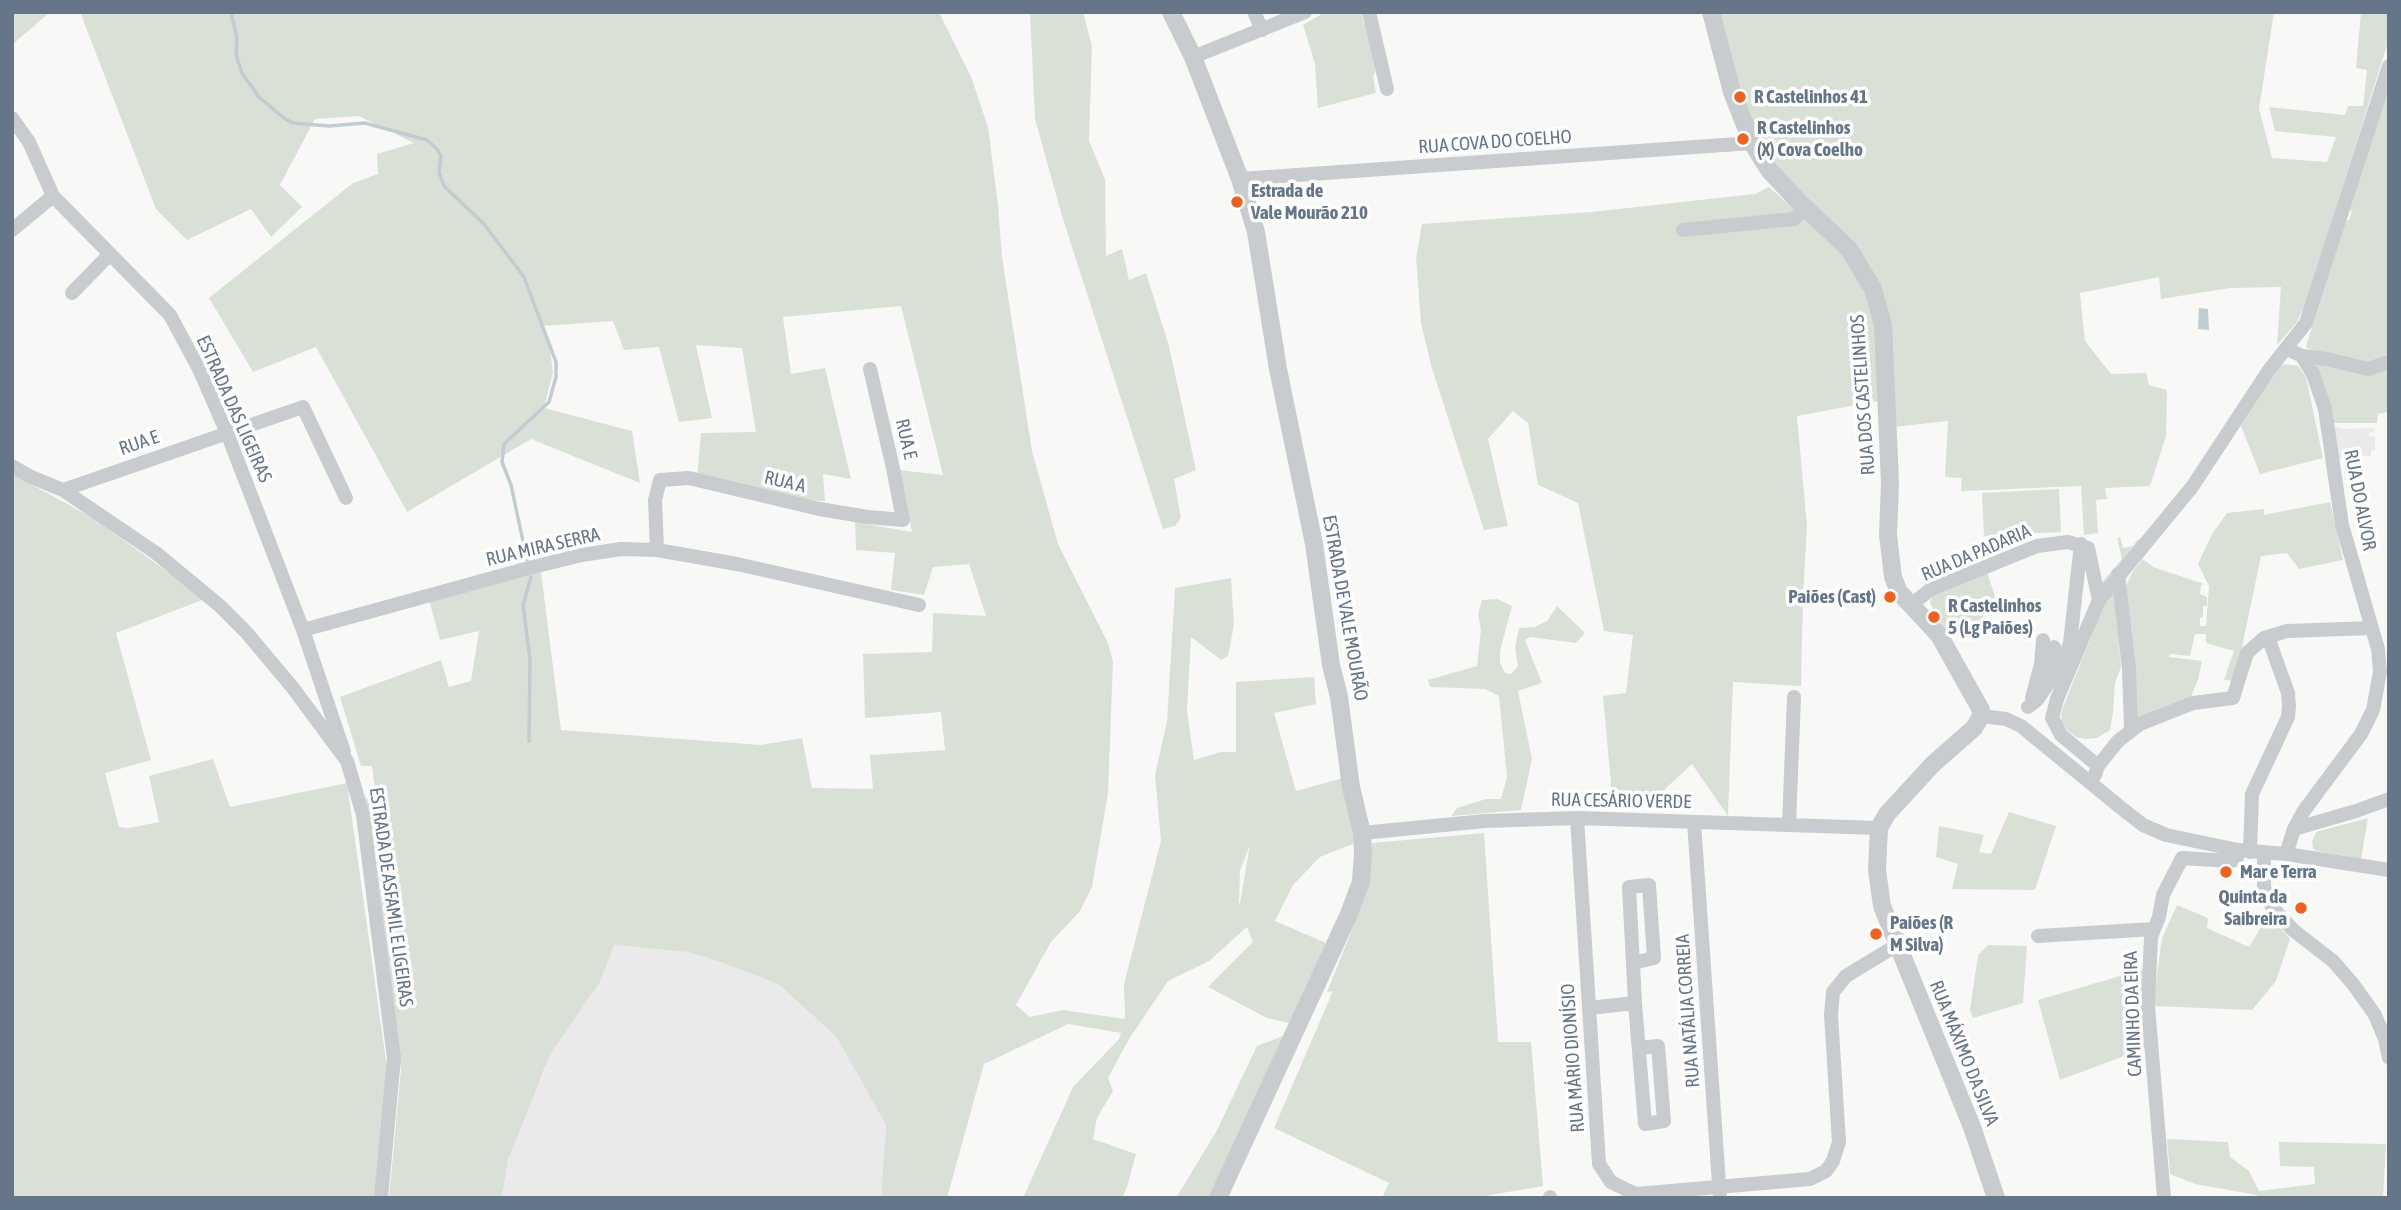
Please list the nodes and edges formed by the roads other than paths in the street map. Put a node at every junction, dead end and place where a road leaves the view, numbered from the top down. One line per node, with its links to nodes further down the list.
1 (1171, 12): 7 (street, ESTRADA DE VALE MOURÃO)
2 (1254, 12): 6 (street)
3 (1305, 12): 6 (street)
4 (1369, 12): 9 (street)
5 (1711, 12): 11 (street, RUA DOS CASTELINHOS)
6 (1262, 30): 7 (street)
7 (1193, 57): 12 (street, ESTRADA DE VALE MOURÃO)
8 (2389, 66): 19 (street)
9 (1387, 89)
10 (13, 120): 13 (street, ESTRADA DAS LIGEIRAS)
11 (1752, 144): 12 (street, RUA COVA DO COELHO); 14 (street, RUA DOS CASTELINHOS)
12 (1240, 179): 53 (street, ESTRADA DE VALE MOURÃO)
13 (53, 196): 15 (street); 17 (street, ESTRADA DAS LIGEIRAS)
14 (1805, 208): 16 (street); 33 (street, RUA DOS CASTELINHOS)
15 (12, 230)
16 (1683, 230)
17 (110, 254): 18 (street); 23 (street, ESTRADA DAS LIGEIRAS)
18 (72, 293)
19 (2287, 349): 20 (street); 30 (street)
20 (2302, 356): 21 (street); 34 (street, RUA DO ALVOR)
21 (2389, 362)
22 (870, 369): 27 (street, RUA E)
23 (227, 433): 25 (street, RUA E); 26 (street, RUA E); 35 (street, ESTRADA DAS LIGEIRAS)
24 (12, 466): 25 (street, ESTRADA DE ASFAMIL E LIGEIRAS)
25 (63, 490): 44 (street, ESTRADA DE ASFAMIL E LIGEIRAS)
26 (346, 498)
27 (903, 520): 29 (street, RUA A)
28 (2081, 544): 31 (street); 33 (street, RUA DA PADARIA); 38 (street)
29 (657, 550): 32 (street, RUA MIRA SERRA); 35 (street, RUA MIRA SERRA)
30 (2118, 574): 31 (street); 43 (street)
31 (2099, 600): 45 (street)
32 (919, 605)
33 (1911, 605): 41 (street, RUA DOS CASTELINHOS)
34 (2372, 628): 36 (street); 37 (street, RUA DO ALVOR)
35 (303, 630): 44 (street, ESTRADA DAS LIGEIRAS)
36 (2268, 637): 43 (street); 54 (street)
37 (2383, 649): 52 (street, RUA DO ALVOR)
38 (2050, 680): 40 (street); 40 (street)
39 (1794, 697): 50 (street)
40 (2028, 707): 42 (street)
41 (1981, 716): 42 (street); 51 (street)
42 (2021, 726): 46 (street)
43 (2131, 729): 45 (street)
44 (347, 761): 66 (street, ESTRADA DE ASFAMIL E LIGEIRAS)
45 (2098, 766): 46 (street)
46 (2091, 783): 54 (street)
47 (2389, 799): 52 (street)
48 (1577, 818): 49 (street, RUA CESÁRIO VERDE); 53 (street, RUA CESÁRIO VERDE); 62 (street, RUA MÁRIO DIONÍSIO)
49 (1694, 822): 50 (street, RUA CESÁRIO VERDE); 65 (street, RUA NATÁLIA CORREIA)
50 (1789, 825): 51 (street, RUA CESÁRIO VERDE)
51 (1879, 828): 59 (street, RUA MÁXIMO DA SILVA)
52 (2294, 829): 55 (street, RUA DO ALVOR)
53 (1362, 833): 67 (street, ESTRADA DE VALE MOURÃO)
54 (2251, 852): 55 (street); 57 (street, CAMINHO DA EIRA); 64 (street)
55 (2286, 853): 56 (street)
56 (2389, 870)
57 (2154, 929): 58 (street); 69 (street, CAMINHO DA EIRA)
58 (2038, 936)
59 (1897, 945): 65 (street); 68 (street, RUA MÁXIMO DA SILVA)
60 (1633, 963): 60 (street); 61 (street)
61 (1635, 1003): 62 (street); 63 (street)
62 (1589, 1008): 65 (street, RUA MÁRIO DIONÍSIO)
63 (1639, 1048): 63 (street)
64 (2389, 1058)
65 (1720, 1192)
66 (381, 1198)
67 (1218, 1198)
68 (1996, 1198)
69 (2164, 1198)

